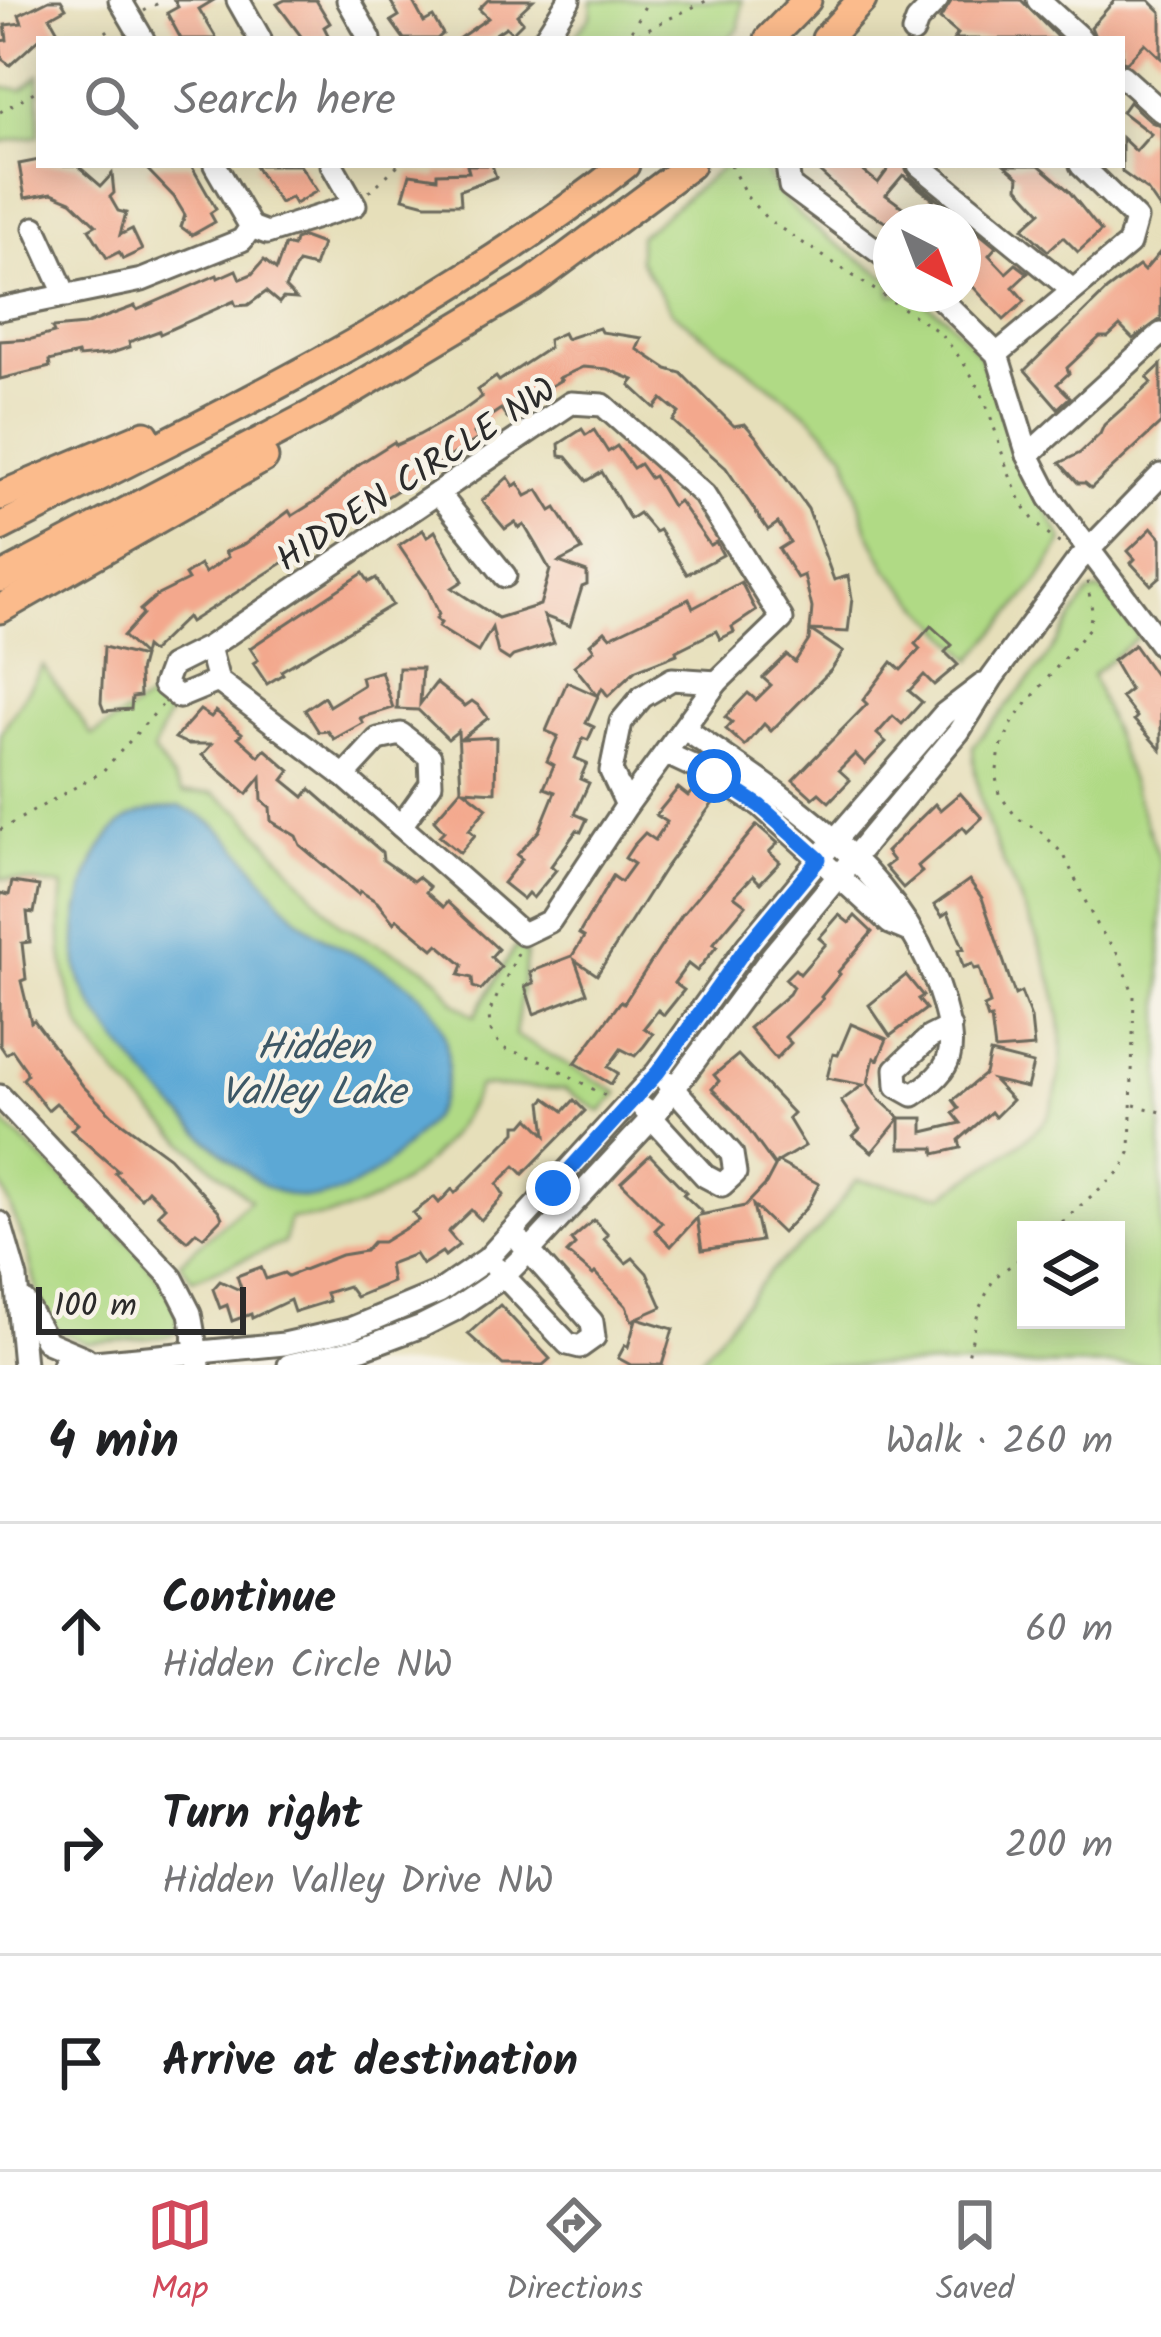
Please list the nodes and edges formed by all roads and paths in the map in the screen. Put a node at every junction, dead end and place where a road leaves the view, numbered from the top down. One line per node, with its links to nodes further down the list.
1 (164, 0): 11 (path)
2 (238, 0): 14 (street)
3 (348, 0): 15 (street)
4 (569, 0): 16 (street)
5 (648, 0): 17 (path)
6 (707, 0): 18 (path)
7 (807, 0): 19 (main road)
8 (862, 0): 20 (main road)
9 (937, 0): 21 (street)
10 (1038, 0): 22 (street)
11 (125, 9): 12 (path); 13 (street)
12 (99, 36)
13 (141, 36)
14 (258, 36)
15 (368, 36)
16 (546, 36)
17 (627, 36)
18 (634, 36)
19 (772, 36)
20 (829, 36)
21 (913, 36)
22 (1078, 36)
23 (1125, 79): 25 (street)
24 (36, 91): 26 (path)
25 (1161, 111)
26 (0, 112)
27 (217, 168): 37 (street)
28 (334, 168): 36 (street)
29 (395, 168): 36 (path)
30 (621, 168): 47 (main road)
31 (687, 168): 46 (main road)
32 (732, 168): 53 (path)
33 (787, 168): 39 (street)
34 (923, 168): 40 (street)
35 (1084, 168): 40 (street)
36 (355, 205): 37 (street)
37 (250, 227): 41 (street)
38 (34, 228): 41 (street)
39 (873, 248)
40 (1071, 289): 45 (street)
41 (66, 296): 42 (street)
42 (0, 308)
43 (958, 312): 45 (street)
44 (1161, 334): 48 (street)
45 (997, 354): 48 (street)
46 (316, 412): 55 (main road); 56 (main road)
47 (191, 429): 51 (main road); 52 (main road)
48 (1028, 455): 53 (street)
49 (1161, 475): 53 (street)
50 (438, 493): 54 (street); 58 (street, HIDDEN CIRCLE NW); 61 (street, HIDDEN CIRCLE NW)
51 (0, 496)
52 (0, 527)
53 (1083, 555): 57 (street); 59 (street); 80 (path)
54 (505, 576)
55 (0, 578)
56 (0, 609)
57 (1160, 640)
58 (209, 647): 60 (street); 62 (street, HIDDEN CIRCLE NW)
59 (992, 678): 69 (street); 70 (street)
60 (218, 681): 62 (street); 65 (street)
61 (717, 682): 63 (street, HIDDEN CIRCLE NW); 66 (street)
62 (171, 694): 68 (path)
63 (685, 729): 64 (street, HIDDEN CIRCLE NW); 69 (street)
64 (667, 754): 66 (street, HIDDEN CIRCLE NW); 71 (street)
65 (344, 776): 67 (street); 67 (street)
66 (627, 806): 74 (street, HIDDEN CIRCLE NW)
67 (401, 826): 74 (street)
68 (0, 830)
69 (834, 841): 70 (street); 71 (street)
70 (854, 857): 72 (street); 73 (street)
71 (819, 859): 72 (street); 76 (street)
72 (838, 876): 73 (street); 77 (street)
73 (909, 932): 75 (street)
74 (523, 934): 79 (path)
75 (950, 1027)
76 (658, 1072): 77 (street); 79 (street)
77 (676, 1089): 82 (street); 82 (street)
78 (0, 1096): 91 (street)
79 (625, 1100): 82 (street); 85 (street)
80 (1132, 1104): 81 (path); 83 (path)
81 (1161, 1112)
82 (653, 1117): 86 (street)
83 (1063, 1221)
84 (0, 1222): 90 (street)
85 (512, 1232): 86 (street); 87 (street)
86 (529, 1251): 89 (street); 89 (street)
87 (487, 1259): 89 (street); 91 (street)
88 (1017, 1261): 96 (path)
89 (504, 1276): 95 (street)
90 (16, 1278): 92 (street); 93 (street)
91 (199, 1357): 92 (street)
92 (96, 1361): 94 (street)
93 (24, 1365)
94 (63, 1365)
95 (289, 1365)
96 (965, 1365)

